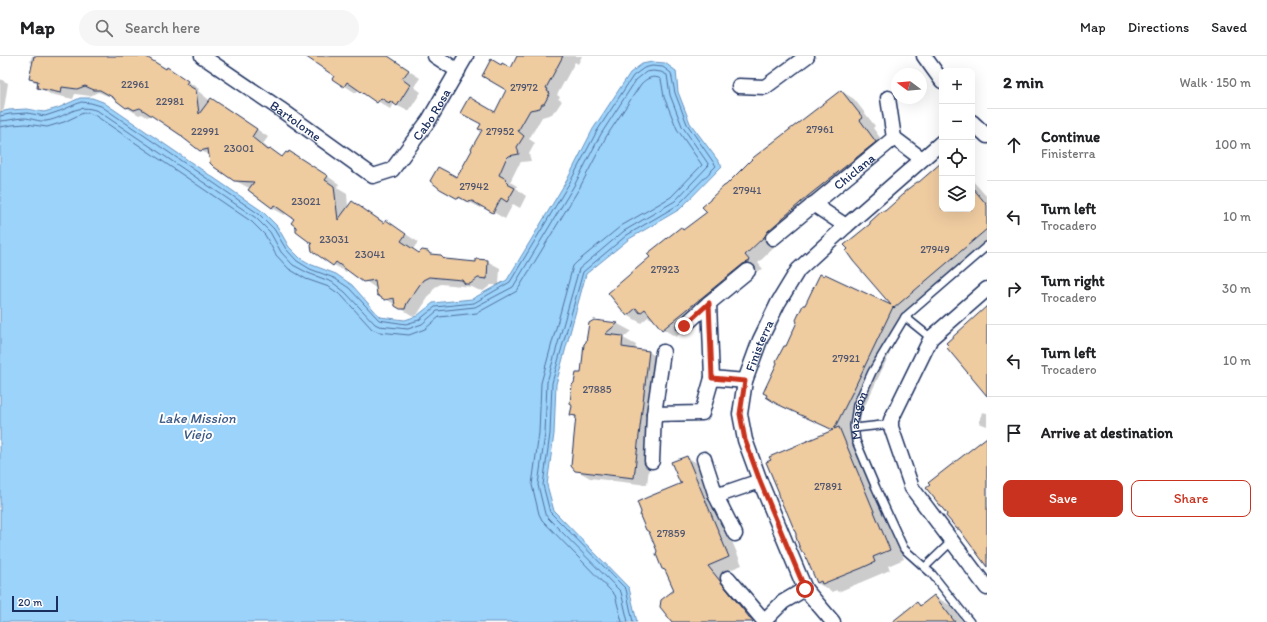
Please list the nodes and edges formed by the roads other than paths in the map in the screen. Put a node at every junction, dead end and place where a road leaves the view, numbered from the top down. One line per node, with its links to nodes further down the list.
1 (202, 56): 15 (street, Bartolome)
2 (435, 56): 6 (street)
3 (466, 56): 6 (street, Cabo Rosa)
4 (807, 56): 8 (street)
5 (924, 56): 7 (street)
6 (458, 71): 15 (street, Cabo Rosa)
7 (939, 77)
8 (739, 86)
9 (888, 98): 12 (street)
10 (975, 125): 11 (street)
11 (987, 136)
12 (894, 138): 14 (street); 16 (street, Chiclana)
13 (939, 145): 14 (street, Finisterra)
14 (922, 159): 17 (street, Finisterra)
15 (392, 170)
16 (813, 204): 17 (street); 18 (street, Chiclana)
17 (846, 226): 28 (street, Finisterra)
18 (773, 238)
19 (987, 246): 23 (lane, Mazagon)
20 (748, 271): 22 (street)
21 (987, 289): 25 (street)
22 (709, 303): 24 (street); 27 (street)
23 (905, 317): 25 (lane); 31 (lane, Mazagon)
24 (684, 326)
25 (931, 338): 30 (street)
26 (663, 352): 29 (street)
27 (712, 378): 28 (street); 29 (street)
28 (745, 381): 34 (street, Finisterra)
29 (654, 414): 33 (street)
30 (891, 424): 31 (lane); 37 (street)
31 (855, 428): 38 (lane, Mazagon)
32 (704, 458): 35 (street)
33 (652, 461)
34 (760, 481): 35 (street); 41 (street, Finisterra)
35 (716, 496): 36 (street)
36 (735, 534)
37 (952, 542): 38 (lane); 40 (street)
38 (924, 567): 44 (lane, Mazagon)
39 (728, 578): 42 (street)
40 (987, 588)
41 (805, 589): 42 (street); 43 (street, Finisterra)
42 (765, 621)
43 (833, 622)
44 (970, 622)

